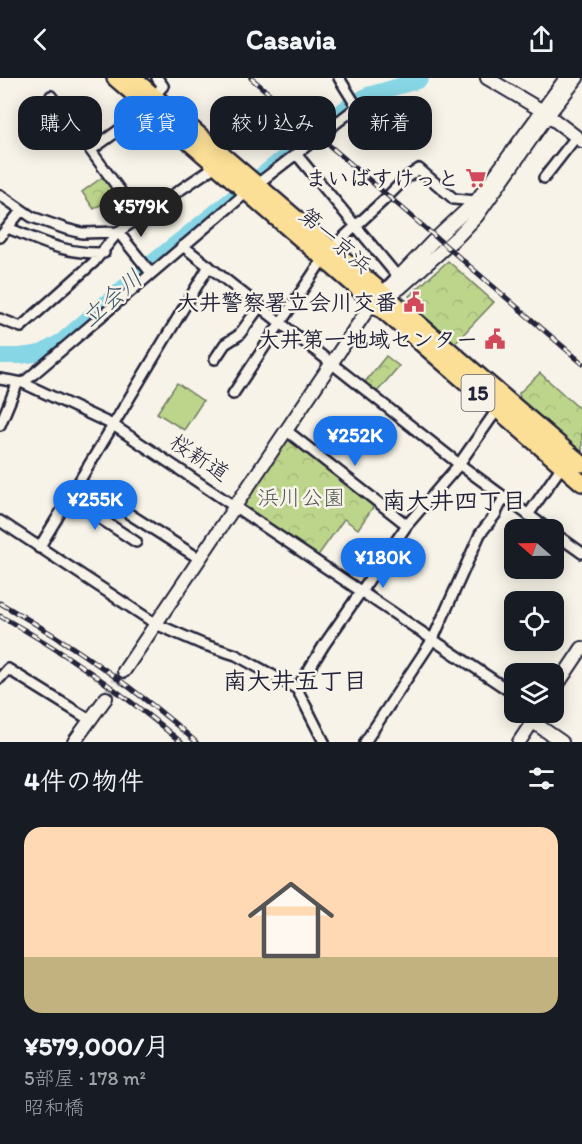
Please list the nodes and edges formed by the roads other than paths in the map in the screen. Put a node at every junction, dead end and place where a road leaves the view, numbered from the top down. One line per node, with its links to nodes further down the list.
1 (115, 78): 8 (highway, 第一京浜 / 15)
2 (133, 78): 9 (highway, 第一京浜 / 15)
3 (157, 78): 10 (street)
4 (487, 78): 11 (street)
5 (566, 78): 11 (street)
6 (577, 78): 11 (street)
7 (342, 82): 18 (street)
8 (143, 96)
9 (147, 96)
10 (156, 96)
11 (544, 113): 13 (street); 23 (street); 36 (street)
12 (114, 132): 14 (street)
13 (579, 139): 20 (street)
14 (102, 141)
15 (198, 142): 21 (highway, 第一京浜 / 15)
16 (198, 147): 19 (highway, 第一京浜 / 15)
17 (91, 150): 24 (street)
18 (297, 154): 21 (street); 26 (street)
19 (216, 165): 21 (highway, 第一京浜 / 15); 28 (street)
20 (544, 178)
21 (248, 185): 30 (street); 32 (highway, 第一京浜 / 15)
22 (0, 195): 25 (street)
23 (476, 201): 26 (street); 35 (street)
24 (129, 203)
25 (21, 211): 27 (street); 28 (street)
26 (356, 226): 32 (street); 35 (street)
27 (8, 228): 29 (street); 31 (street)
28 (118, 232): 31 (street); 34 (street)
29 (0, 237)
30 (183, 246): 33 (street); 34 (street)
31 (104, 253): 38 (street)
32 (327, 254): 36 (highway, 第一京浜 / 15); 39 (street)
33 (209, 266): 37 (street); 47 (street)
34 (150, 271): 43 (street)
35 (398, 277): 36 (street)
36 (382, 297): 41 (street); 45 (highway, 第一京浜 / 15)
37 (260, 306): 39 (street); 40 (street)
38 (0, 319)
39 (281, 322): 41 (street); 44 (street)
40 (215, 358)
41 (331, 363): 48 (street); 49 (street)
42 (0, 379): 43 (street, 桜新道)
43 (20, 383): 46 (street); 47 (street, 桜新道)
44 (233, 394)
45 (502, 404): 49 (street); 50 (highway, 第一京浜 / 15); 51 (highway, 第一京浜 / 15)
46 (0, 425)
47 (113, 425): 52 (street); 56 (street, 桜新道)
48 (287, 431): 56 (street); 60 (street)
49 (459, 464): 54 (street); 60 (street)
50 (582, 464)
51 (562, 466): 53 (highway, 第一京浜 / 15); 57 (street)
52 (79, 482): 55 (street); 65 (street)
53 (582, 483)
54 (504, 497): 57 (street); 68 (street)
55 (69, 498): 62 (street); 63 (street)
56 (236, 506): 65 (street); 66 (street, 桜新道)
57 (528, 515): 58 (street)
58 (534, 519)
59 (0, 521): 63 (street)
60 (407, 525): 66 (street)
61 (564, 540): 64 (street)
62 (136, 542)
63 (39, 548): 67 (street)
64 (582, 553)
65 (200, 559): 67 (street)
66 (361, 591): 68 (street, 桜新道); 75 (street)
67 (156, 624): 71 (street); 75 (street)
68 (433, 639): 74 (street, 桜新道); 82 (street)
69 (582, 648): 72 (street)
70 (4, 667): 73 (street); 77 (street)
71 (124, 671)
72 (564, 675)
73 (0, 678)
74 (504, 687)
75 (297, 689): 81 (street)
76 (106, 698): 77 (street)
77 (90, 720): 80 (street)
78 (532, 723): 83 (street)
79 (542, 723): 84 (street)
80 (74, 742)
81 (324, 742)
82 (364, 742)
83 (519, 742)
84 (562, 742)

